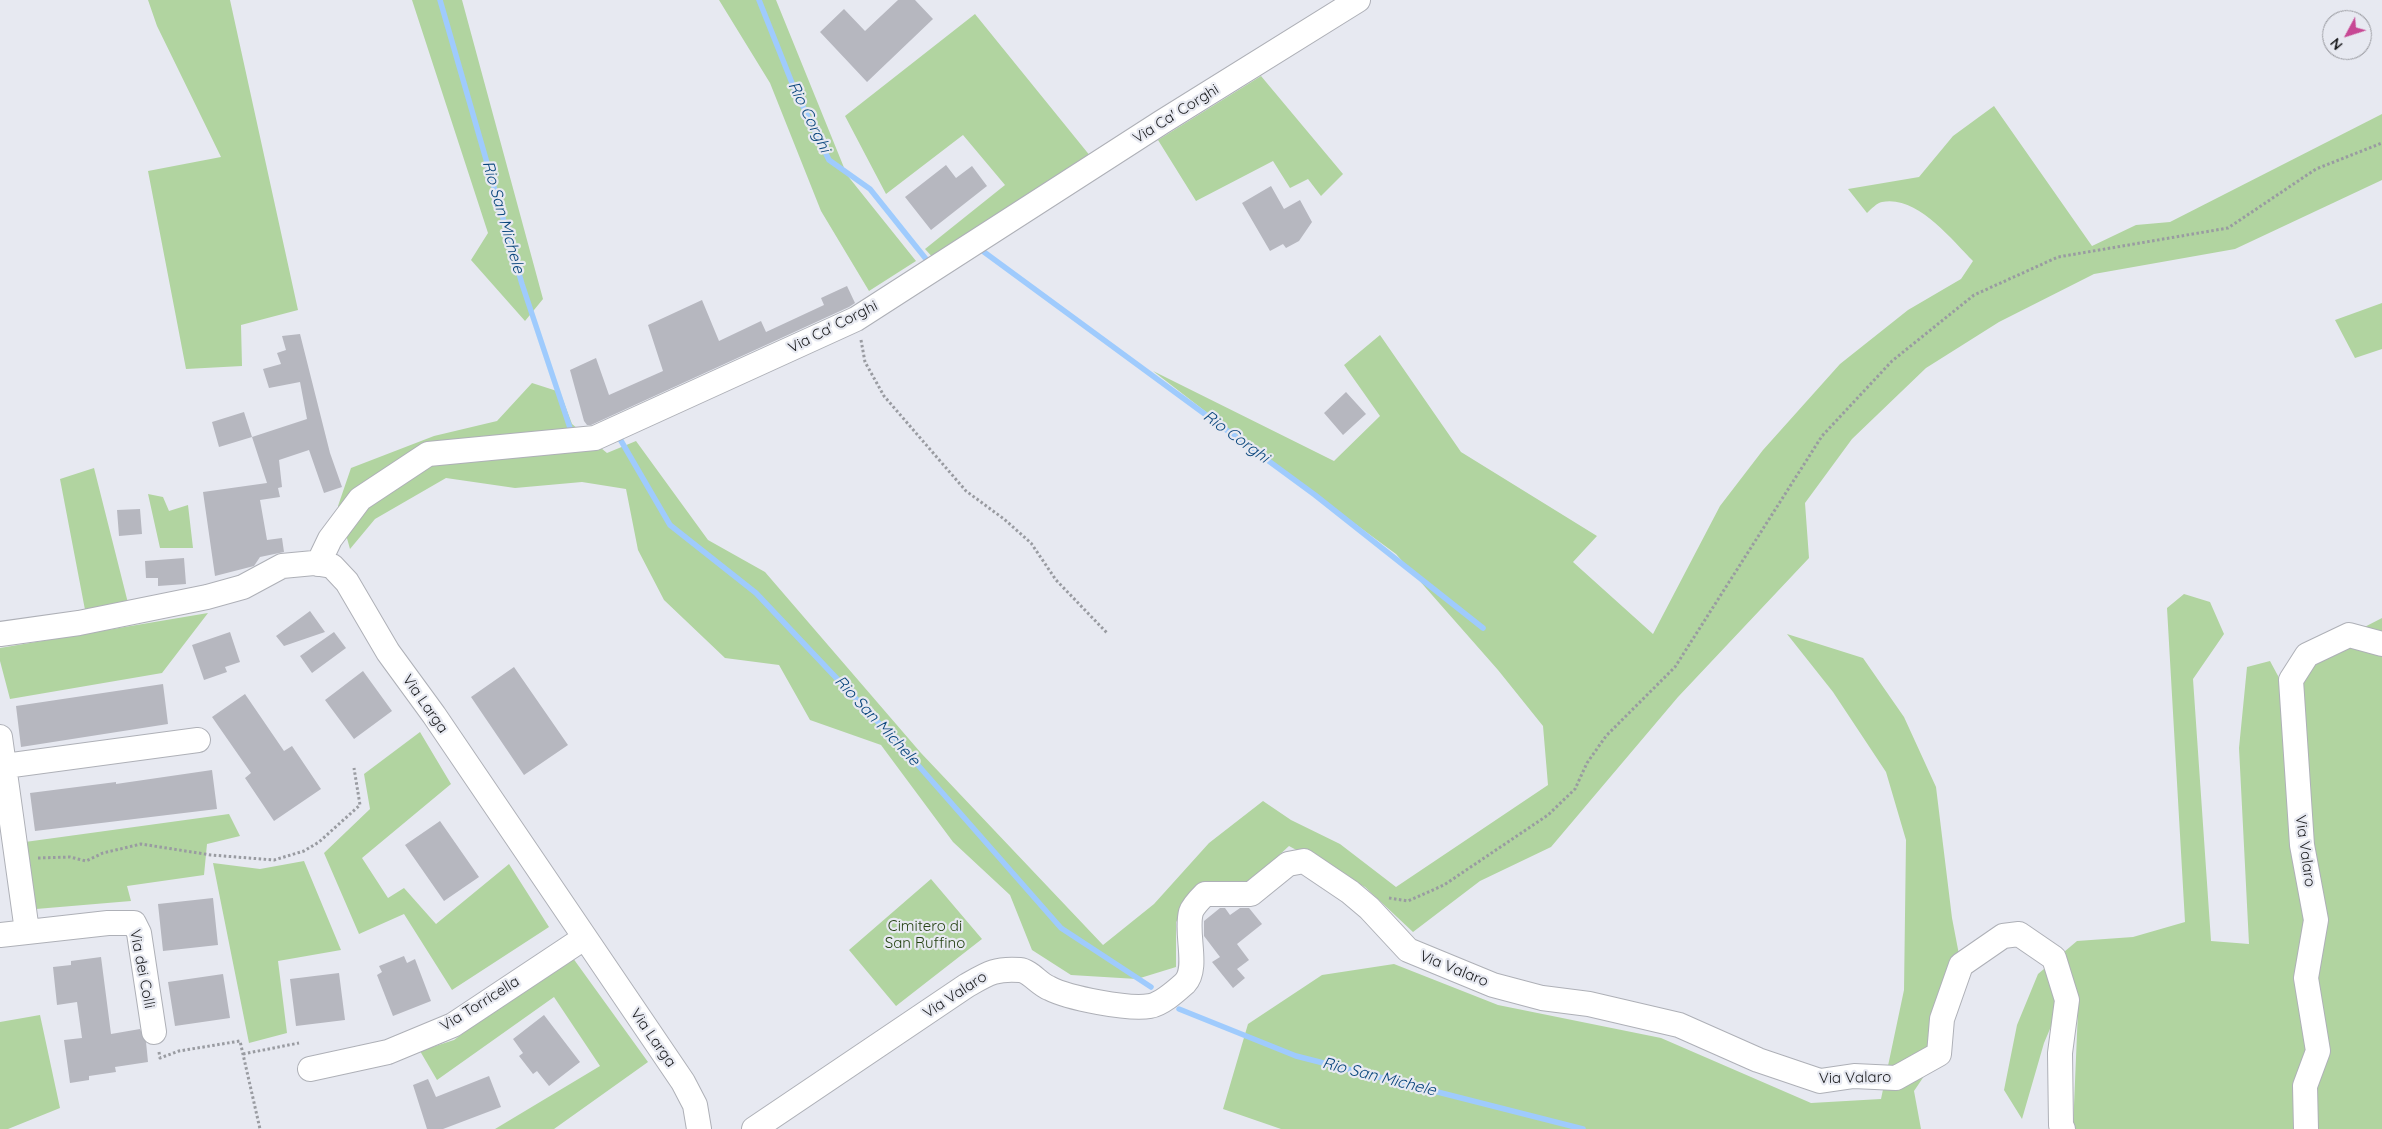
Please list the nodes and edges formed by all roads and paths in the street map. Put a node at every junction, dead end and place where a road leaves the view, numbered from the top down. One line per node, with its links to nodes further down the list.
1 (1358, 0): 3 (street, Via Ca' Corghi)
2 (2382, 142): 13 (path)
3 (856, 319): 4 (street, Via Ca' Corghi); 6 (path)
4 (318, 564): 5 (street, Via Larga); 16 (street, Via Larga)
5 (0, 634)
6 (1108, 634)
7 (2382, 644): 25 (street, Via Valaro)
8 (0, 737): 10 (street)
9 (198, 740): 10 (street)
10 (5, 766): 12 (street)
11 (354, 768): 12 (path)
12 (18, 861): 14 (street)
13 (1350, 892): 23 (street, Via Valaro); 24 (street, Via Valaro)
14 (27, 932): 15 (street, Via dei Colli); 17 (street, Via dei Colli)
15 (0, 934)
16 (584, 938): 20 (street, Via Torricella); 22 (street, Via Larga)
17 (154, 1032): 19 (path)
18 (299, 1043): 19 (path)
19 (242, 1054): 21 (path)
20 (310, 1069)
21 (260, 1129)
22 (699, 1129)
23 (754, 1129)
24 (2063, 1129)
25 (2306, 1129)

